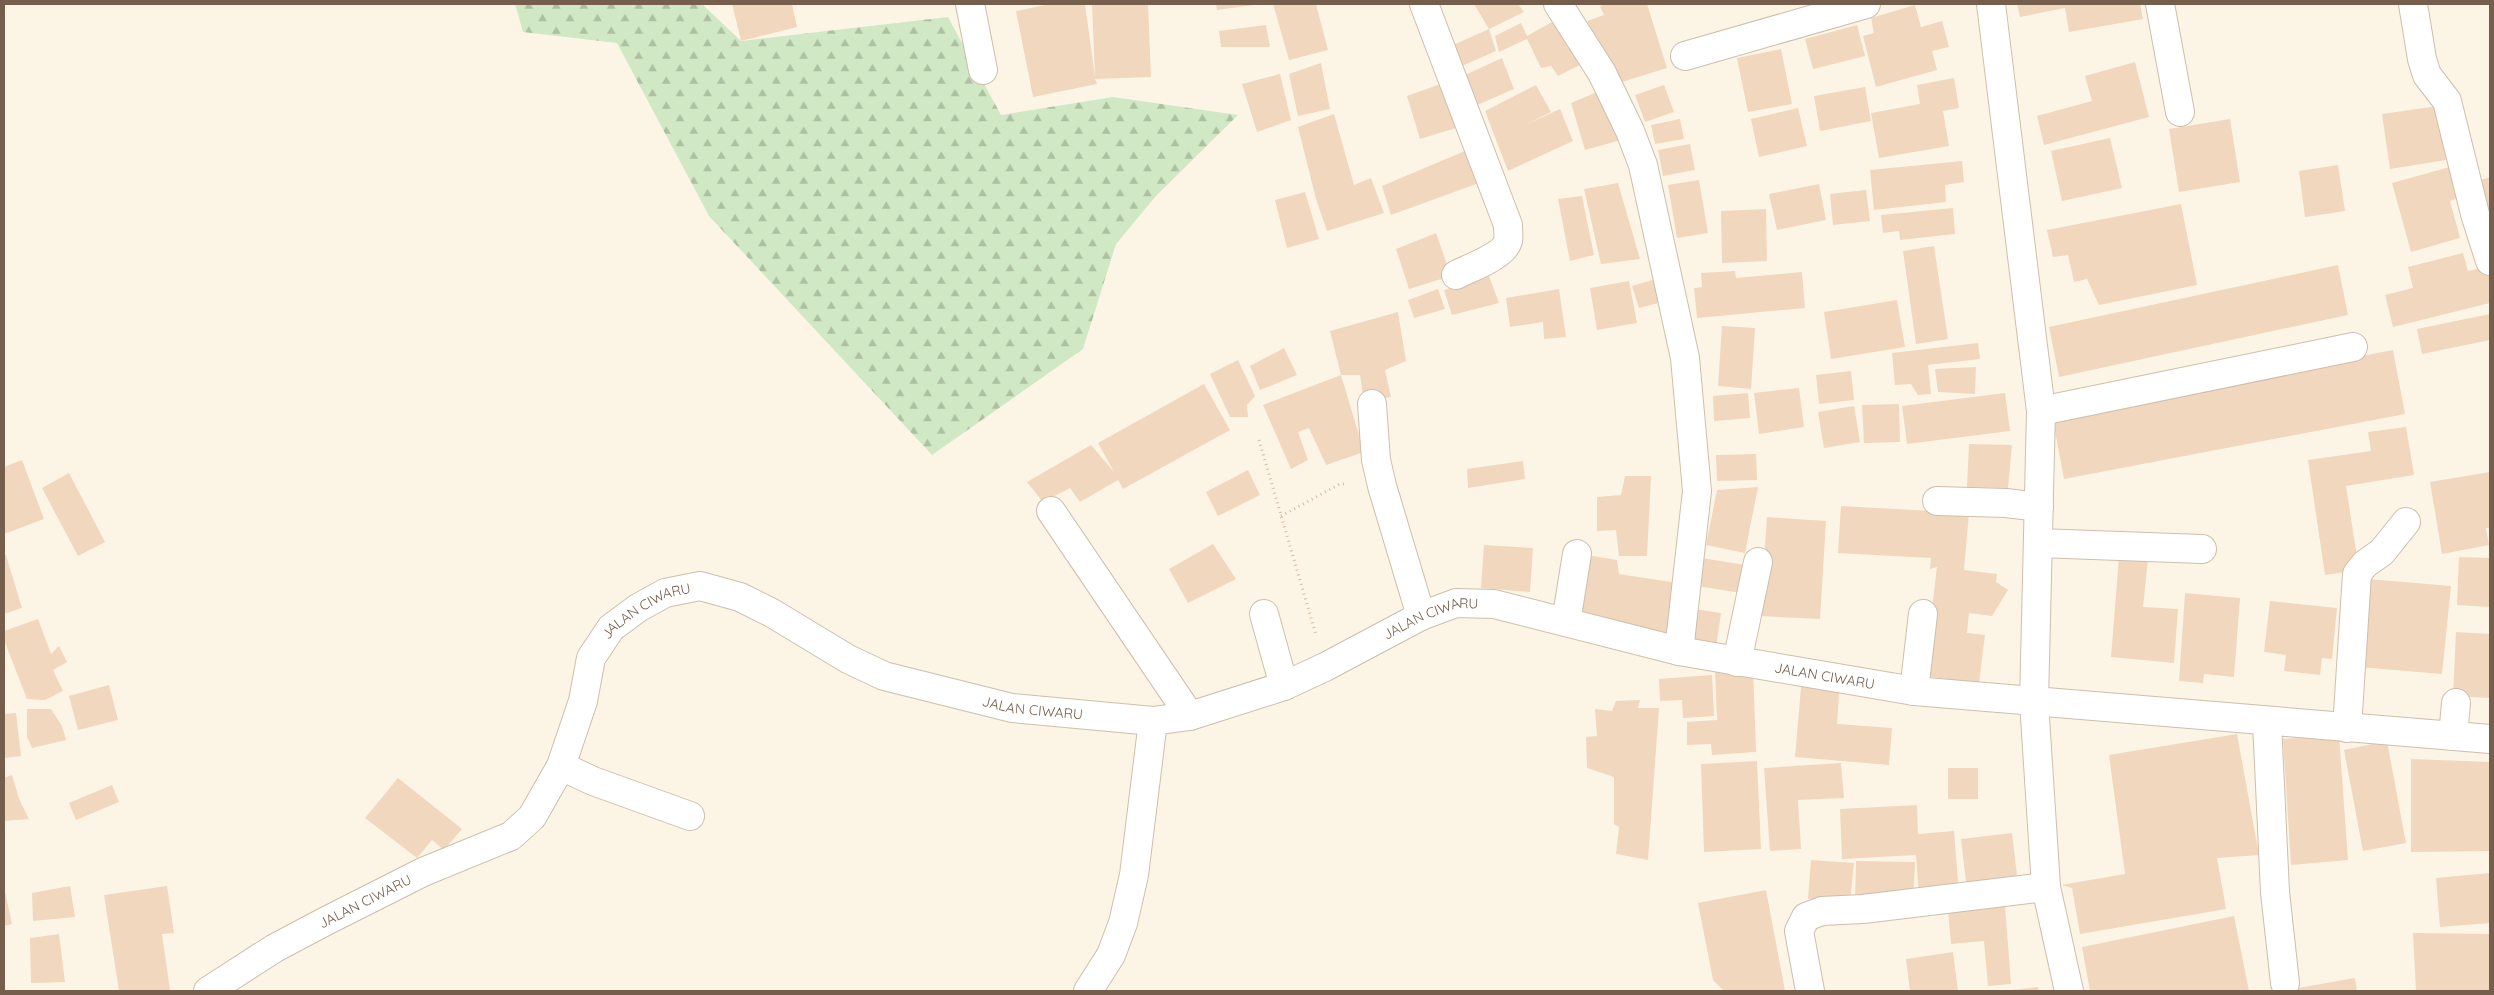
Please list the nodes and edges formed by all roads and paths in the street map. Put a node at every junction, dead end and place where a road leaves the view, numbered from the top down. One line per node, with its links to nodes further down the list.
1 (970, 4): 9 (street)
2 (1424, 4): 12 (street)
3 (1558, 4): 31 (street)
4 (1866, 4): 8 (street)
5 (1991, 4): 15 (street)
6 (2160, 4): 10 (street)
7 (2412, 4): 11 (street)
8 (1685, 56)
9 (983, 70)
10 (2180, 112)
11 (2490, 261)
12 (1456, 275)
13 (2354, 347): 15 (street)
14 (1372, 404): 17 (street)
15 (2041, 410): 19 (street)
16 (1259, 440): 21 (path)
17 (1382, 486): 21 (path); 29 (street)
18 (1937, 501): 19 (street)
19 (2039, 507): 23 (street)
20 (1051, 511): 38 (street)
21 (1281, 516): 33 (path)
22 (2406, 522): 41 (street)
23 (2038, 543): 24 (street); 36 (street)
24 (2202, 549)
25 (1577, 554): 30 (street)
26 (1758, 562): 32 (street)
27 (1264, 614): 34 (street)
28 (1923, 614): 35 (street)
29 (1420, 616): 30 (street, JALAN CIWARU); 33 (street, JALAN CIWARU)
30 (1566, 622): 31 (street, JALAN CIWARU)
31 (1679, 651): 32 (street, JALAN CIWARU)
32 (1737, 662): 35 (street, JALAN CIWARU)
33 (1325, 667): 34 (street, JALAN CIWARU)
34 (1284, 686): 38 (street, JALAN CIWARU)
35 (1914, 691): 36 (street, JALAN CIWARU)
36 (2034, 702): 40 (street, JALAN CIWARU); 46 (street)
37 (2456, 703): 42 (street)
38 (1190, 716): 39 (street, JALAN CIWARU)
39 (1153, 721): 44 (street, JALAN CIWARU); 49 (street)
40 (2267, 722): 41 (street, JALAN CIWARU); 47 (street)
41 (2347, 728): 42 (street, JALAN CIWARU)
42 (2453, 736): 43 (street, JALAN CIWARU)
43 (2490, 740)
44 (562, 766): 45 (street); 48 (street, JALAN CIWARU)
45 (690, 816)
46 (2046, 887): 50 (street); 51 (street)
47 (2285, 983)
48 (208, 991)
49 (1088, 991)
50 (1810, 991)
51 (2070, 991)

